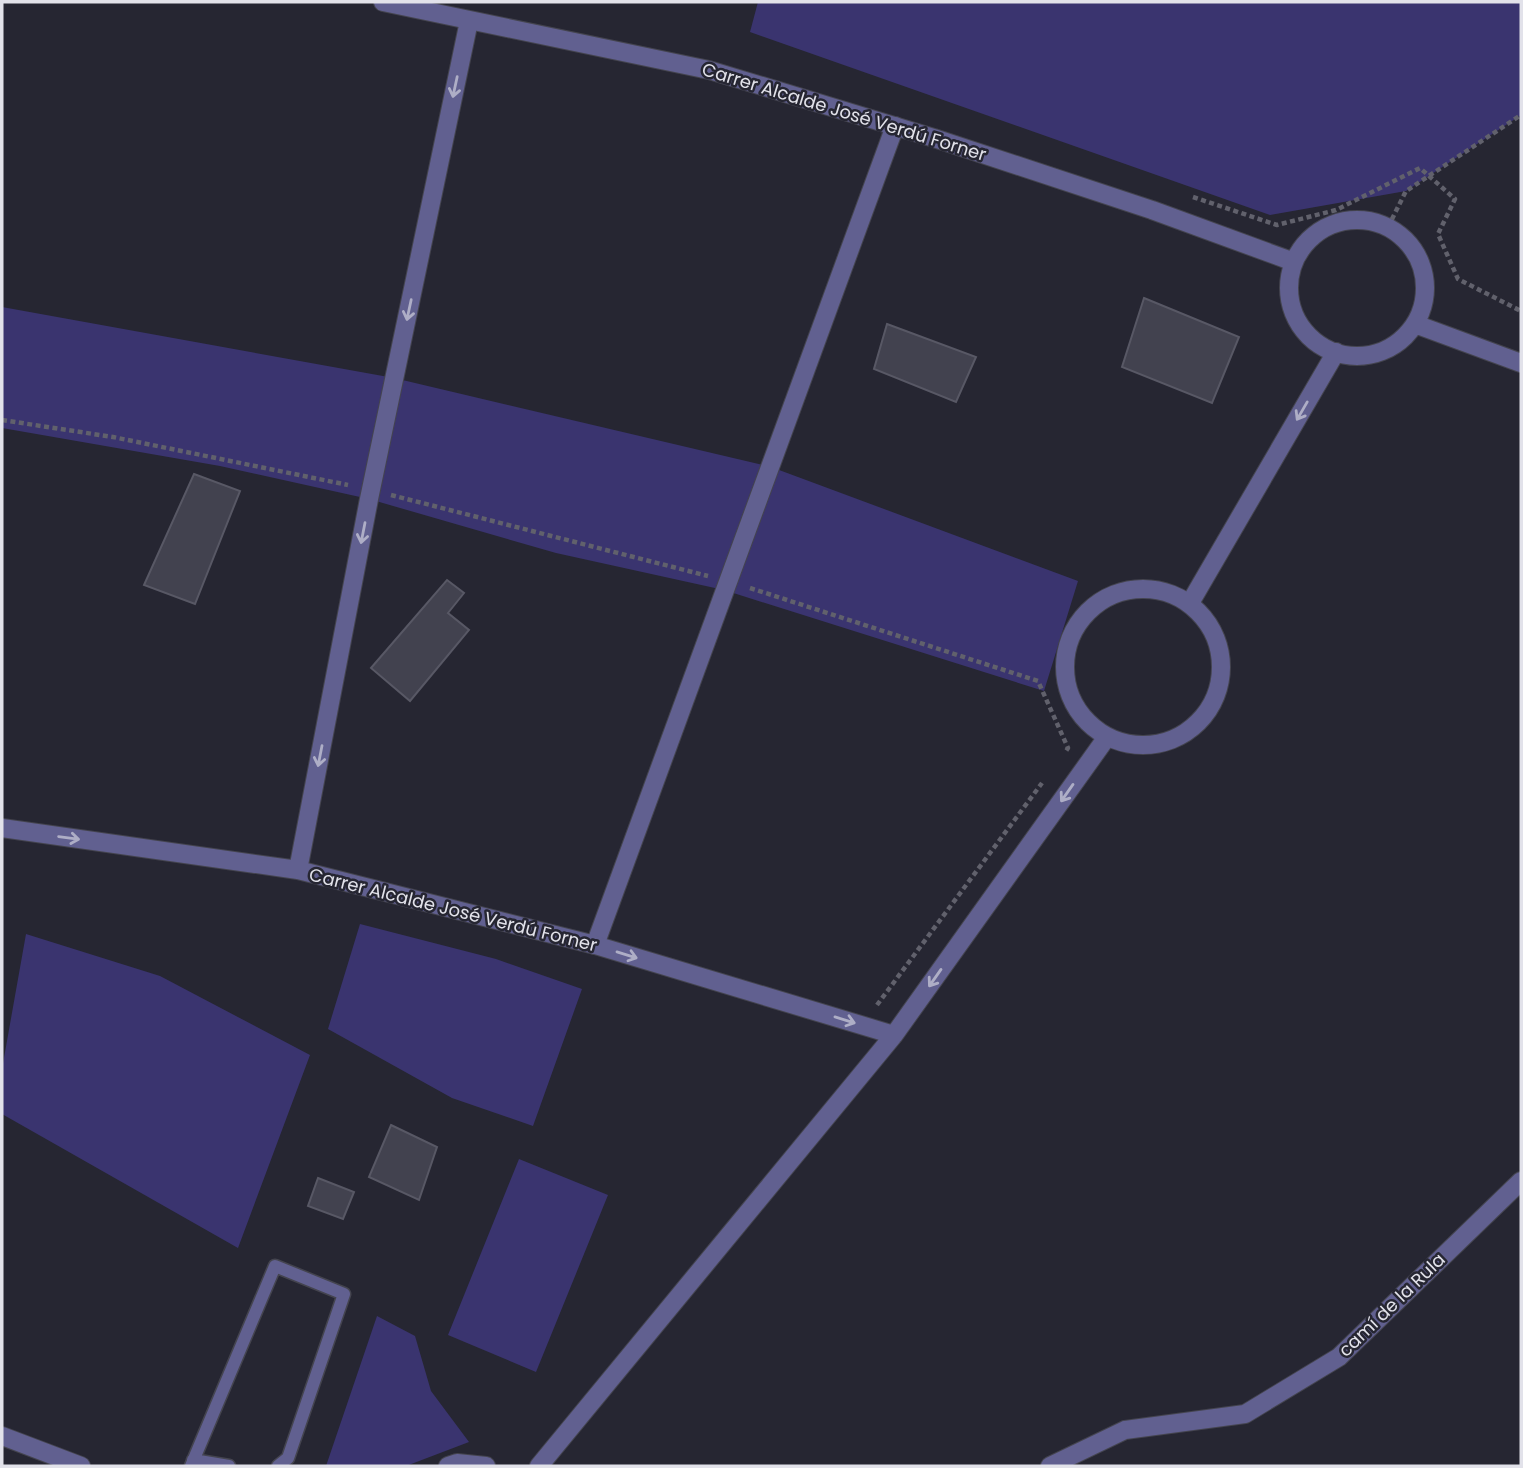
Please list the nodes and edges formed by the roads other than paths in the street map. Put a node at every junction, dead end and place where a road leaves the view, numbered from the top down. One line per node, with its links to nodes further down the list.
1 (383, 2): 2 (street, Carrer Alcalde José Verdú Forner)
2 (469, 21): 3 (street, Carrer Alcalde José Verdú Forner); 11 (street, one-way to 11)
3 (895, 126): 4 (street, Carrer Alcalde José Verdú Forner); 12 (street)
4 (1294, 262): 5 (street); 6 (street)
5 (1415, 324): 6 (street); 7 (street)
6 (1336, 352): 8 (street, one-way to 8)
7 (1521, 363)
8 (1190, 603): 9 (street); 9 (street)
9 (1107, 737): 13 (street, one-way to 13)
10 (2, 828): 11 (street, Carrer Alcalde José Verdú Forner, one-way to 11)
11 (298, 870): 12 (street, Carrer Alcalde José Verdú Forner)
12 (595, 946): 13 (street, Carrer Alcalde José Verdú Forner, one-way to 13)
13 (894, 1035): 22 (street)
14 (1521, 1181): 23 (street, camí de la Rula)
15 (2, 1439): 17 (street)
16 (192, 1463): 18 (lane); 19 (lane)
17 (81, 1466)
18 (229, 1466)
19 (278, 1466)
20 (447, 1466): 21 (street)
21 (486, 1466)
22 (539, 1466)
23 (1050, 1466)

